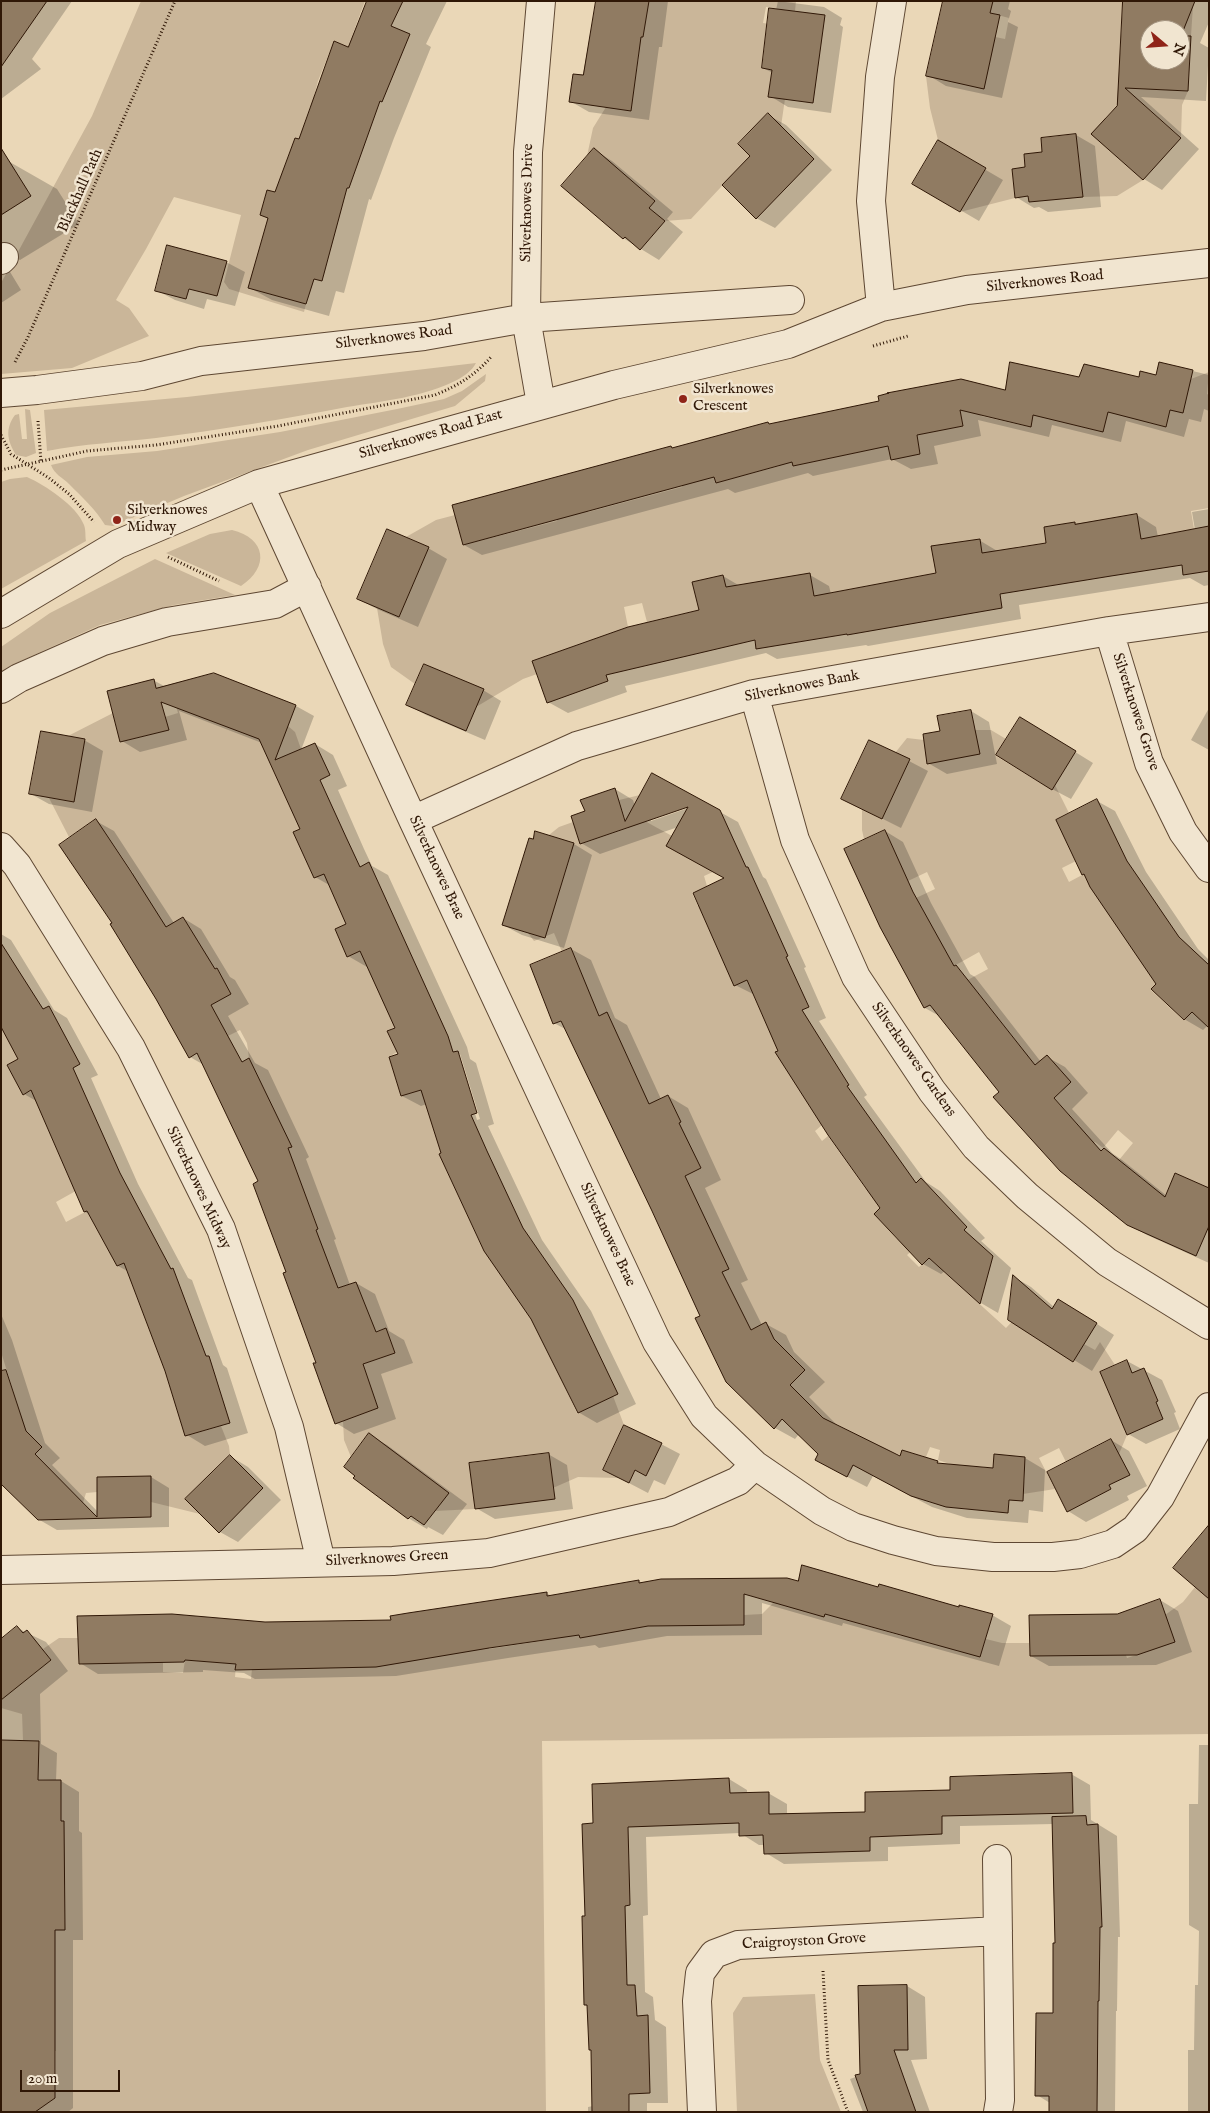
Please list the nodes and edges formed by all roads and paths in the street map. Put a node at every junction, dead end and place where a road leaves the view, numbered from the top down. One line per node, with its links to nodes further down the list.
1 (175, 1): 9 (path, Blackhall Path)
2 (541, 1): 7 (street, Silverknowes Drive)
3 (892, 1): 6 (street)
4 (1209, 263): 6 (street, Silverknowes Road)
5 (790, 300): 7 (street, Silverknowes Road)
6 (881, 307): 11 (street, Silverknowes Road East)
7 (526, 318): 10 (street, Silverknowes Road); 11 (street, Silverknowes Drive)
8 (494, 354): 12 (path)
9 (6, 382): 10 (street, Silverknowes Road)
10 (37, 390): 12 (path)
11 (541, 404): 14 (street, Silverknowes Road East)
12 (41, 462): 13 (path)
13 (1, 470)
14 (259, 484): 15 (street, Silverknowes Brae); 16 (street, Silverknowes Road East)
15 (307, 587): 19 (street); 21 (street, Silverknowes Brae)
16 (1, 614)
17 (1209, 617): 18 (street, Silverknowes Bank)
18 (1109, 631): 20 (street, Silverknowes Bank); 23 (street, Silverknowes Grove)
19 (1, 689)
20 (754, 694): 21 (street, Silverknowes Bank); 24 (street, Silverknowes Gardens)
21 (413, 820): 26 (street, Silverknowes Brae)
22 (1, 847): 27 (street, Silverknowes Midway)
23 (1209, 868)
24 (1209, 1325)
25 (1209, 1407): 26 (street, Silverknowes Brae)
26 (755, 1465): 27 (street, Silverknowes Green)
27 (321, 1562): 28 (street, Silverknowes Green)
28 (1, 1570)
29 (997, 1859): 30 (street)
30 (998, 1931): 31 (street, Craigroyston Grove); 34 (street)
31 (821, 1941): 32 (street, Craigroyston Grove); 33 (path)
32 (702, 2112)
33 (848, 2112)
34 (998, 2112)

